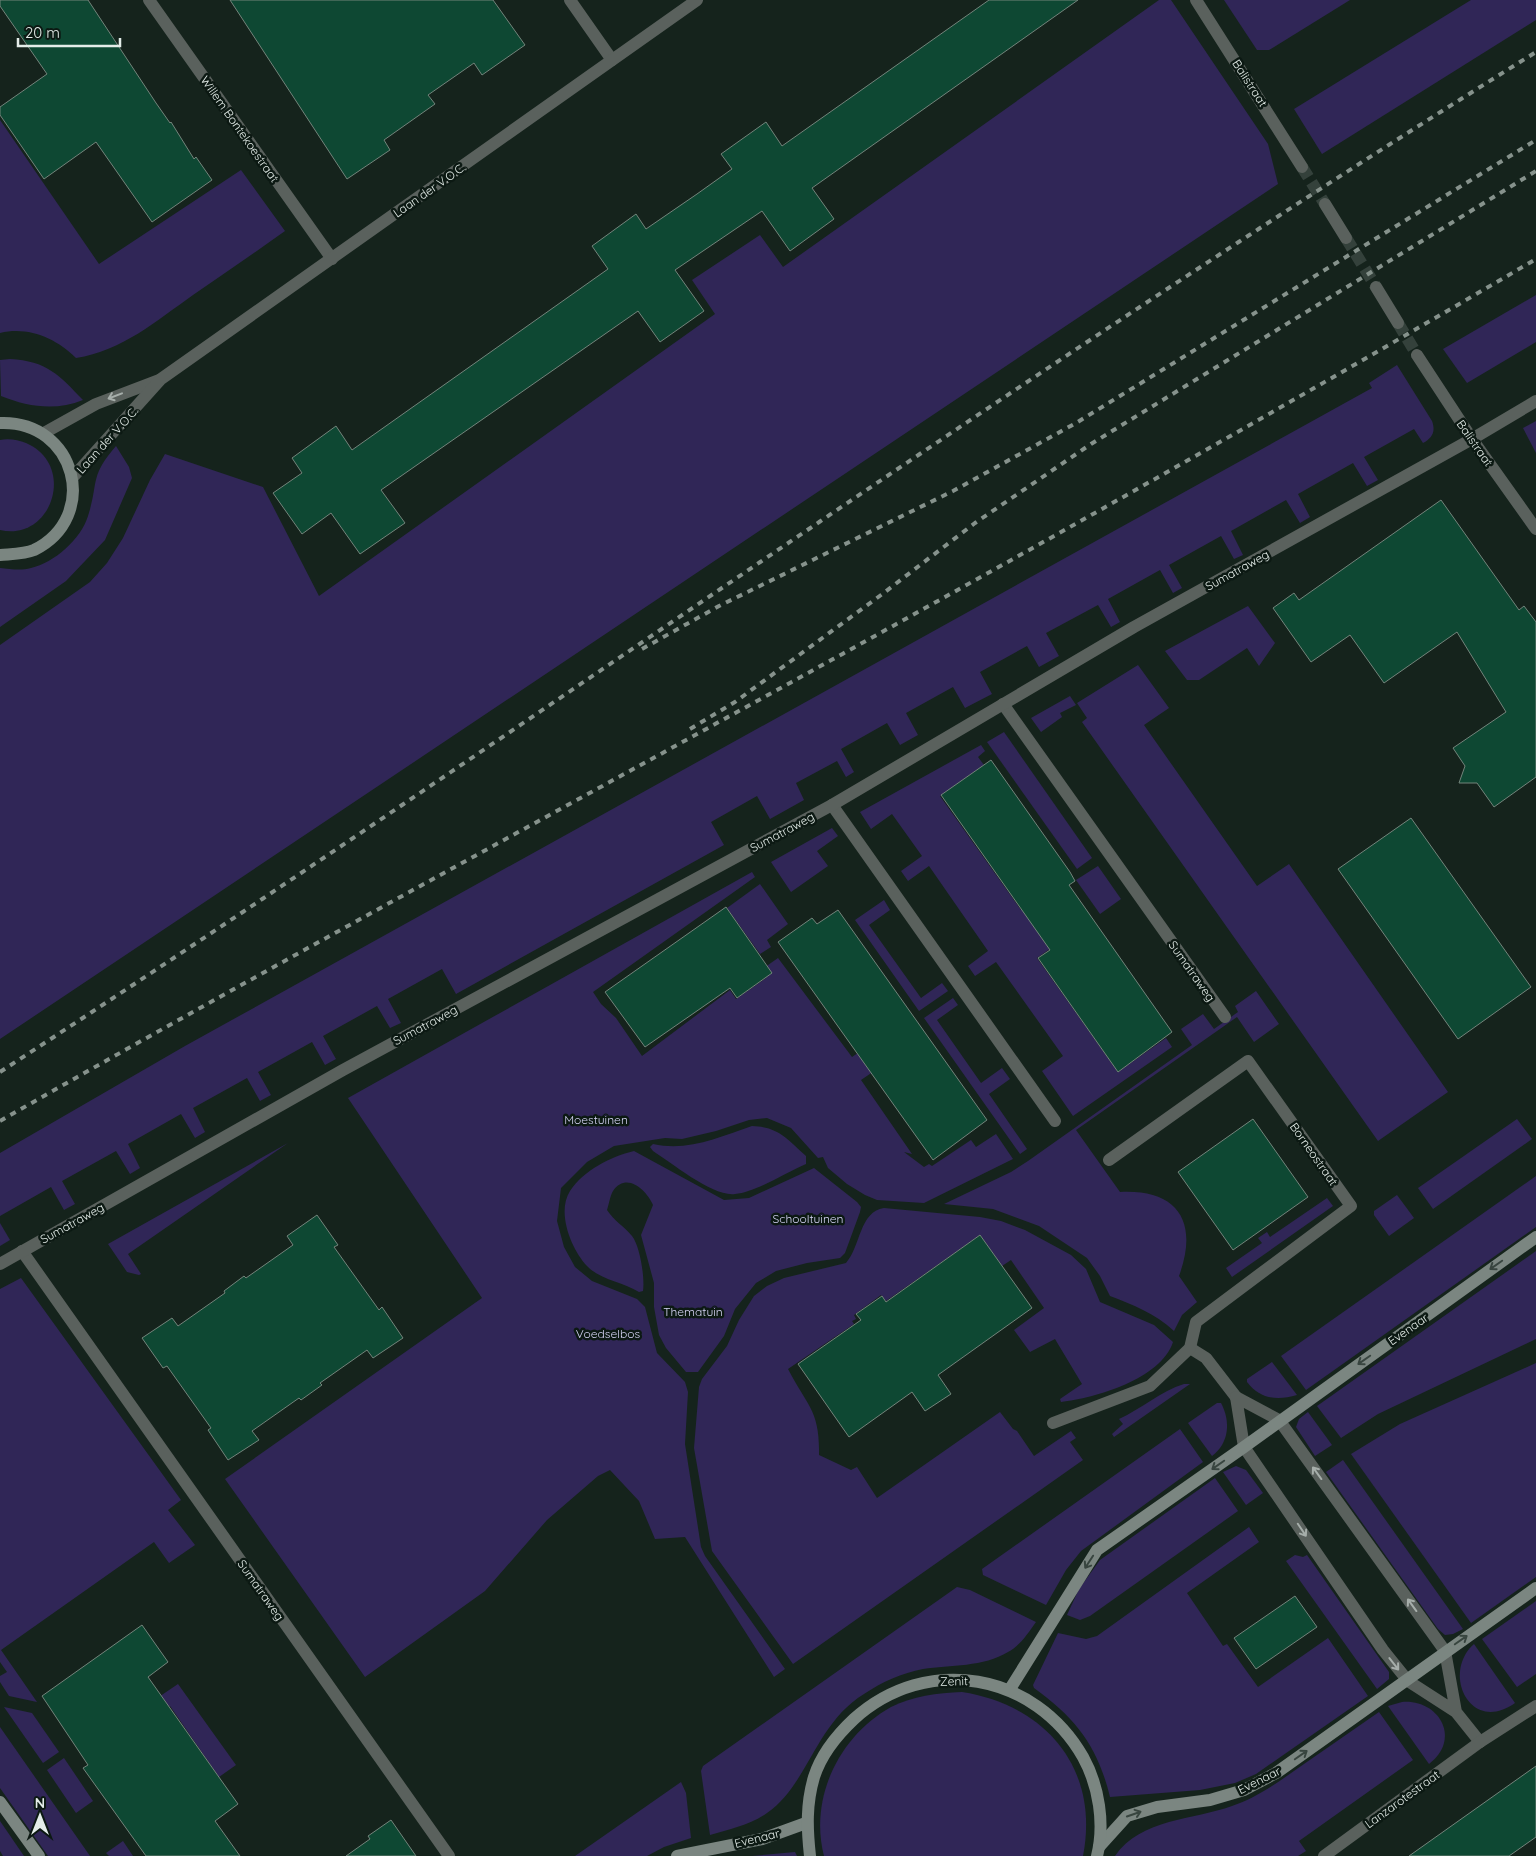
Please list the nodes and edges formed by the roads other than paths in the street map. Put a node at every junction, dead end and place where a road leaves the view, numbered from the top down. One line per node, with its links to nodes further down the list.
1 (149, 0): 9 (street, Willem Bontekoestraat)
2 (570, 0): 5 (street)
3 (697, 0): 5 (street, Laan der V.O.C.)
4 (1196, 0): 6 (street, Balistraat)
5 (612, 60): 9 (street, Laan der V.O.C.)
6 (1302, 167)
7 (1325, 204): 8 (street)
8 (1346, 238)
9 (332, 259): 13 (street, Laan der V.O.C.)
10 (1376, 287): 11 (street)
11 (1398, 323)
12 (1417, 355): 17 (street, Balistraat)
13 (161, 379): 16 (street, Laan der V.O.C., one-way to 16); 18 (street, Laan der V.O.C.)
14 (1536, 401): 17 (street, Sumatraweg)
15 (0, 424): 16 (main road)
16 (44, 433): 18 (main road)
17 (1472, 439): 19 (street, Balistraat); 21 (street, Sumatraweg)
18 (73, 477): 20 (main road)
19 (1536, 529)
20 (0, 555)
21 (1003, 704): 22 (street, Sumatraweg); 23 (street, Sumatraweg)
22 (832, 805): 24 (street); 27 (street, Sumatraweg)
23 (1225, 1017)
24 (1055, 1121)
25 (1109, 1160): 29 (street, Borneostraat)
26 (1536, 1237): 31 (main road, Evenaar, one-way to 31)
27 (22, 1251): 28 (street, Sumatraweg); 45 (street, Sumatraweg)
28 (0, 1264)
29 (1190, 1348): 30 (street); 32 (street)
30 (1236, 1397): 31 (street); 33 (street)
31 (1279, 1420): 33 (main road, Evenaar); 35 (street, one-way to 31)
32 (1053, 1423)
33 (1244, 1447): 36 (street, one-way to 36); 37 (main road, Evenaar, one-way to 37)
34 (1536, 1588): 35 (main road, Evenaar, one-way to 34)
35 (1445, 1651): 36 (main road, Evenaar); 39 (street)
36 (1408, 1681): 39 (street); 43 (main road, Evenaar, one-way to 36)
37 (1010, 1690): 42 (main road, Zenit); 43 (main road, Zenit)
38 (1536, 1706): 40 (street, Lanzarotestraat)
39 (1456, 1712): 40 (street)
40 (1480, 1742): 48 (street, Lanzarotestraat)
41 (0, 1802): 44 (main road)
42 (806, 1823): 46 (main road, Evenaar); 47 (main road, Zenit)
43 (1098, 1851)
44 (39, 1856)
45 (449, 1856)
46 (677, 1856)
47 (810, 1856)
48 (1324, 1856)

